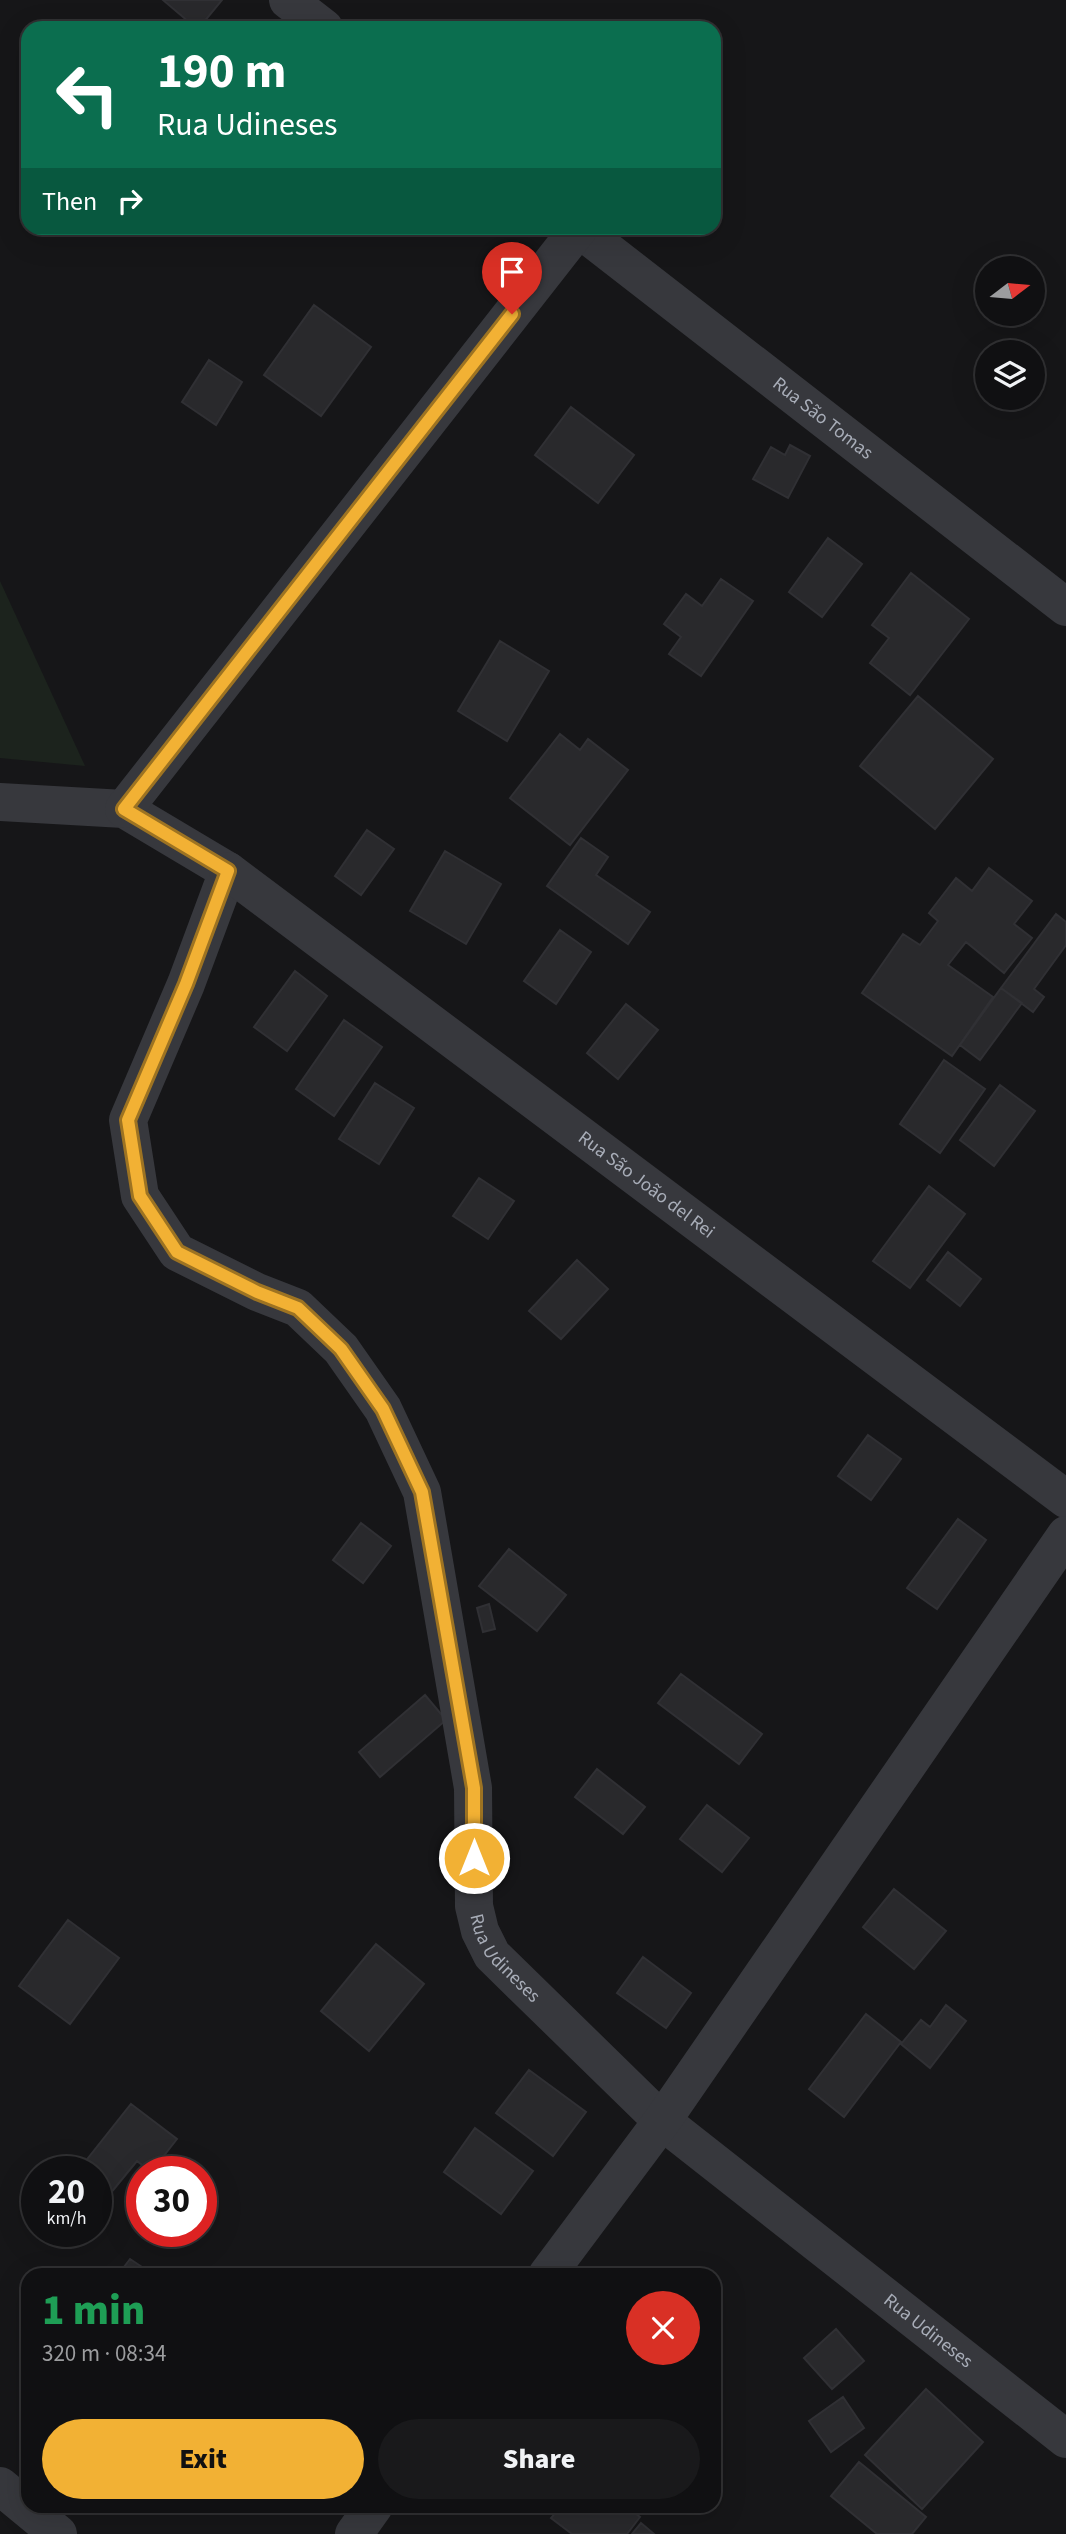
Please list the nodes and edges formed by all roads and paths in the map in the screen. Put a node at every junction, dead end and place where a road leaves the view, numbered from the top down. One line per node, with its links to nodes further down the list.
1 (288, 0): 2 (street)
2 (315, 21)
3 (574, 235): 7 (street)
4 (588, 235): 5 (street, Rua São Tomas)
5 (1066, 607)
6 (0, 802): 7 (street)
7 (124, 809): 8 (street)
8 (228, 871): 9 (street, Rua São João del Rei); 11 (street, Rua Udineses)
9 (1066, 1499)
10 (1066, 1535): 11 (street)
11 (662, 2121): 12 (street); 13 (street, Rua Udineses)
12 (552, 2268)
13 (1066, 2439)
14 (0, 2486): 15 (street)
15 (21, 2503)
16 (33, 2513): 18 (street)
17 (369, 2513): 19 (street)
18 (58, 2534)
19 (354, 2534)

